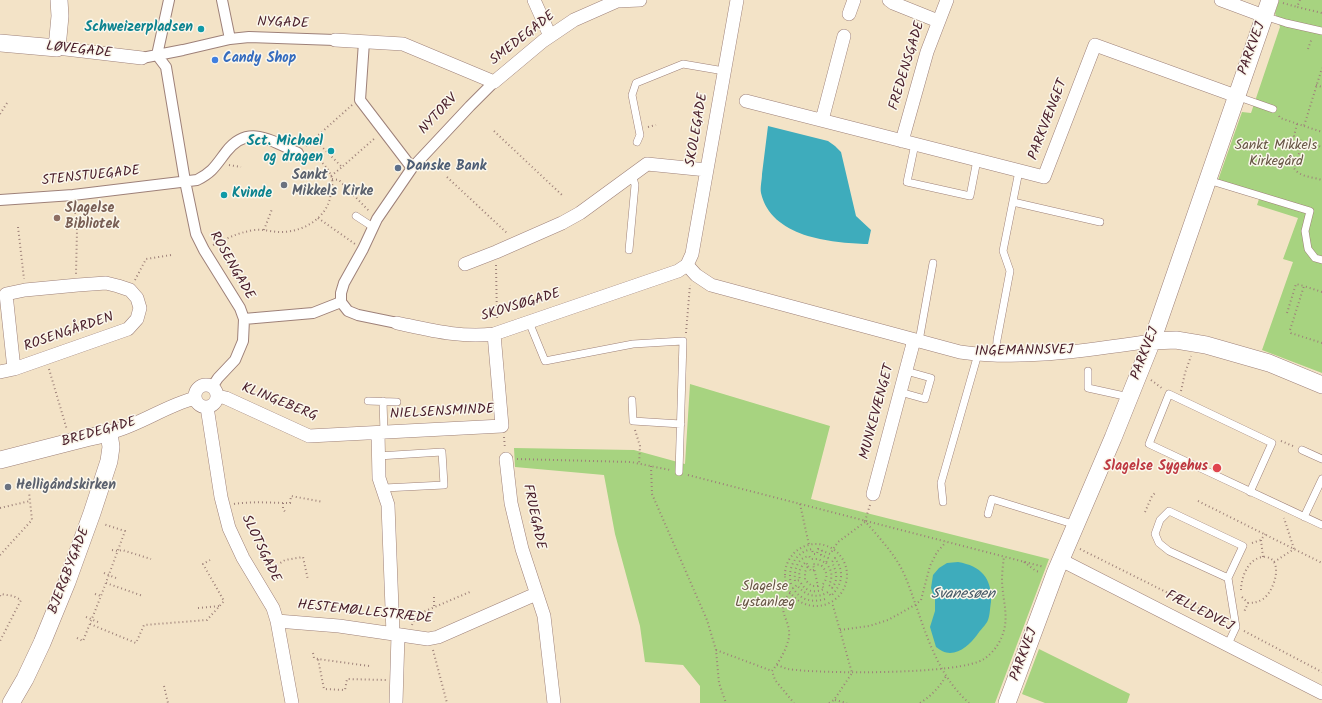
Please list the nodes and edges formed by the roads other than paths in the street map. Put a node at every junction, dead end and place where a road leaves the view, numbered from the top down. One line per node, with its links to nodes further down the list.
1 (60, 0): 22 (street)
2 (169, 0): 23 (street)
3 (222, 0): 18 (street)
4 (640, 0): 16 (street, SMEDEGADE)
5 (737, 0): 25 (street, SKOLEGADE)
6 (854, 0): 12 (street)
7 (889, 0): 14 (street)
8 (947, 0): 14 (street, FREDENSGADE)
9 (1221, 0): 13 (street)
10 (1270, 0): 13 (street, PARKVEJ)
11 (538, 1): 16 (street)
12 (849, 14)
13 (1264, 16): 15 (lane); 27 (street, PARKVEJ)
14 (938, 21): 32 (street, FREDENSGADE)
15 (1322, 31)
16 (550, 36): 26 (street, SMEDEGADE)
17 (844, 36): 30 (street)
18 (230, 39): 19 (street, NYGADE); 23 (street)
19 (335, 40): 20 (street)
20 (364, 42): 26 (street); 35 (street)
21 (0, 43): 22 (street, LØVEGADE)
22 (58, 48): 24 (street, LØVEGADE)
23 (157, 55): 24 (street, LØVEGADE); 39 (street, ROSENGADE)
24 (142, 58)
25 (724, 71): 31 (lane); 36 (street, SKOLEGADE)
26 (494, 82): 35 (street, NYTORV)
27 (1236, 96): 29 (lane); 37 (street, PARKVÆNGET); 40 (street, PARKVEJ)
28 (746, 101): 30 (street, PARKVÆNGET)
29 (1273, 109)
30 (822, 120): 32 (street, PARKVÆNGET)
31 (637, 142)
32 (908, 143): 34 (street, PARKVÆNGET); 34 (lane)
33 (298, 153): 39 (street)
34 (977, 160): 37 (street, PARKVÆNGET)
35 (412, 168): 45 (street, NYTORV)
36 (707, 170): 38 (street); 50 (street, SKOLEGADE)
37 (1019, 171): 42 (lane)
38 (632, 174): 46 (lane); 49 (street)
39 (185, 180): 41 (street, STENSTUEGADE); 53 (street, ROSENGADE)
40 (1207, 180): 47 (lane); 58 (street, PARKVEJ)
41 (0, 200)
42 (1013, 202): 44 (lane); 60 (lane)
43 (356, 216): 45 (lane)
44 (1100, 222)
45 (375, 223): 52 (street, NYTORV)
46 (629, 250)
47 (1322, 260)
48 (933, 263): 57 (lane)
49 (466, 264)
50 (687, 265): 55 (street, SKOVSØGADE); 57 (street, INGEMANNSVEJ)
51 (3, 294): 61 (street, ROSENGÅRDEN); 61 (street, ROSENGÅRDEN)
52 (341, 302): 53 (street); 54 (street, SKOVSØGADE)
53 (244, 319): 66 (street)
54 (397, 322): 56 (street, SKOVSØGADE)
55 (529, 322): 56 (street, SKOVSØGADE); 75 (lane)
56 (500, 332): 77 (street, NIELSENSMINDE)
57 (917, 340): 59 (street, INGEMANNSVEJ); 62 (street, MUNKEVÆNGET)
58 (1152, 342): 60 (street, INGEMANNSVEJ); 65 (street, INGEMANNSVEJ); 68 (street, PARKVEJ)
59 (978, 354): 60 (street, INGEMANNSVEJ); 88 (lane)
60 (996, 355)
61 (14, 369): 64 (street, ROSENGÅRDEN)
62 (906, 371): 67 (street, MUNKEVÆNGET); 67 (lane)
63 (1088, 371): 68 (lane)
64 (0, 372)
65 (1322, 385)
66 (214, 392): 69 (street); 74 (street); 77 (street, KLINGEBERG)
67 (900, 392): 87 (street, MUNKEVÆNGET)
68 (1130, 397): 91 (street, PARKVEJ)
69 (195, 398): 74 (street); 76 (street, BREDEGADE)
70 (632, 400): 75 (lane)
71 (368, 401): 72 (lane)
72 (383, 401): 73 (lane); 77 (lane)
73 (397, 402)
74 (207, 407): 96 (street, SLOTSGADE)
75 (681, 424): 83 (lane)
76 (109, 433): 82 (street, BREDEGADE); 100 (street, BJERGBYGADE)
77 (381, 433): 79 (street)
78 (1302, 450): 81 (lane)
79 (378, 456): 85 (street); 85 (lane)
80 (506, 459): 95 (street, FRUEGADE)
81 (1322, 459)
82 (0, 460)
83 (679, 472)
84 (1322, 479): 90 (lane)
85 (384, 488): 97 (street)
86 (1250, 492): 86 (lane); 90 (lane)
87 (873, 494)
88 (943, 502)
89 (988, 514): 91 (lane)
90 (1304, 517): 92 (lane)
91 (1076, 525): 93 (street, PARKVEJ)
92 (1322, 525)
93 (1061, 560): 98 (street, FÆLLEDVEJ); 104 (street, PARKVEJ)
94 (1228, 578): 94 (lane); 98 (lane)
95 (536, 594): 97 (street, HESTEMØLLESTRÆDE); 103 (street, FRUEGADE)
96 (277, 621): 97 (street, HESTEMØLLESTRÆDE); 101 (street, SLOTSGADE)
97 (400, 635): 102 (street)
98 (1228, 644): 99 (street, FÆLLEDVEJ)
99 (1322, 693)
100 (11, 703)
101 (292, 703)
102 (396, 703)
103 (554, 703)
104 (1007, 703)

